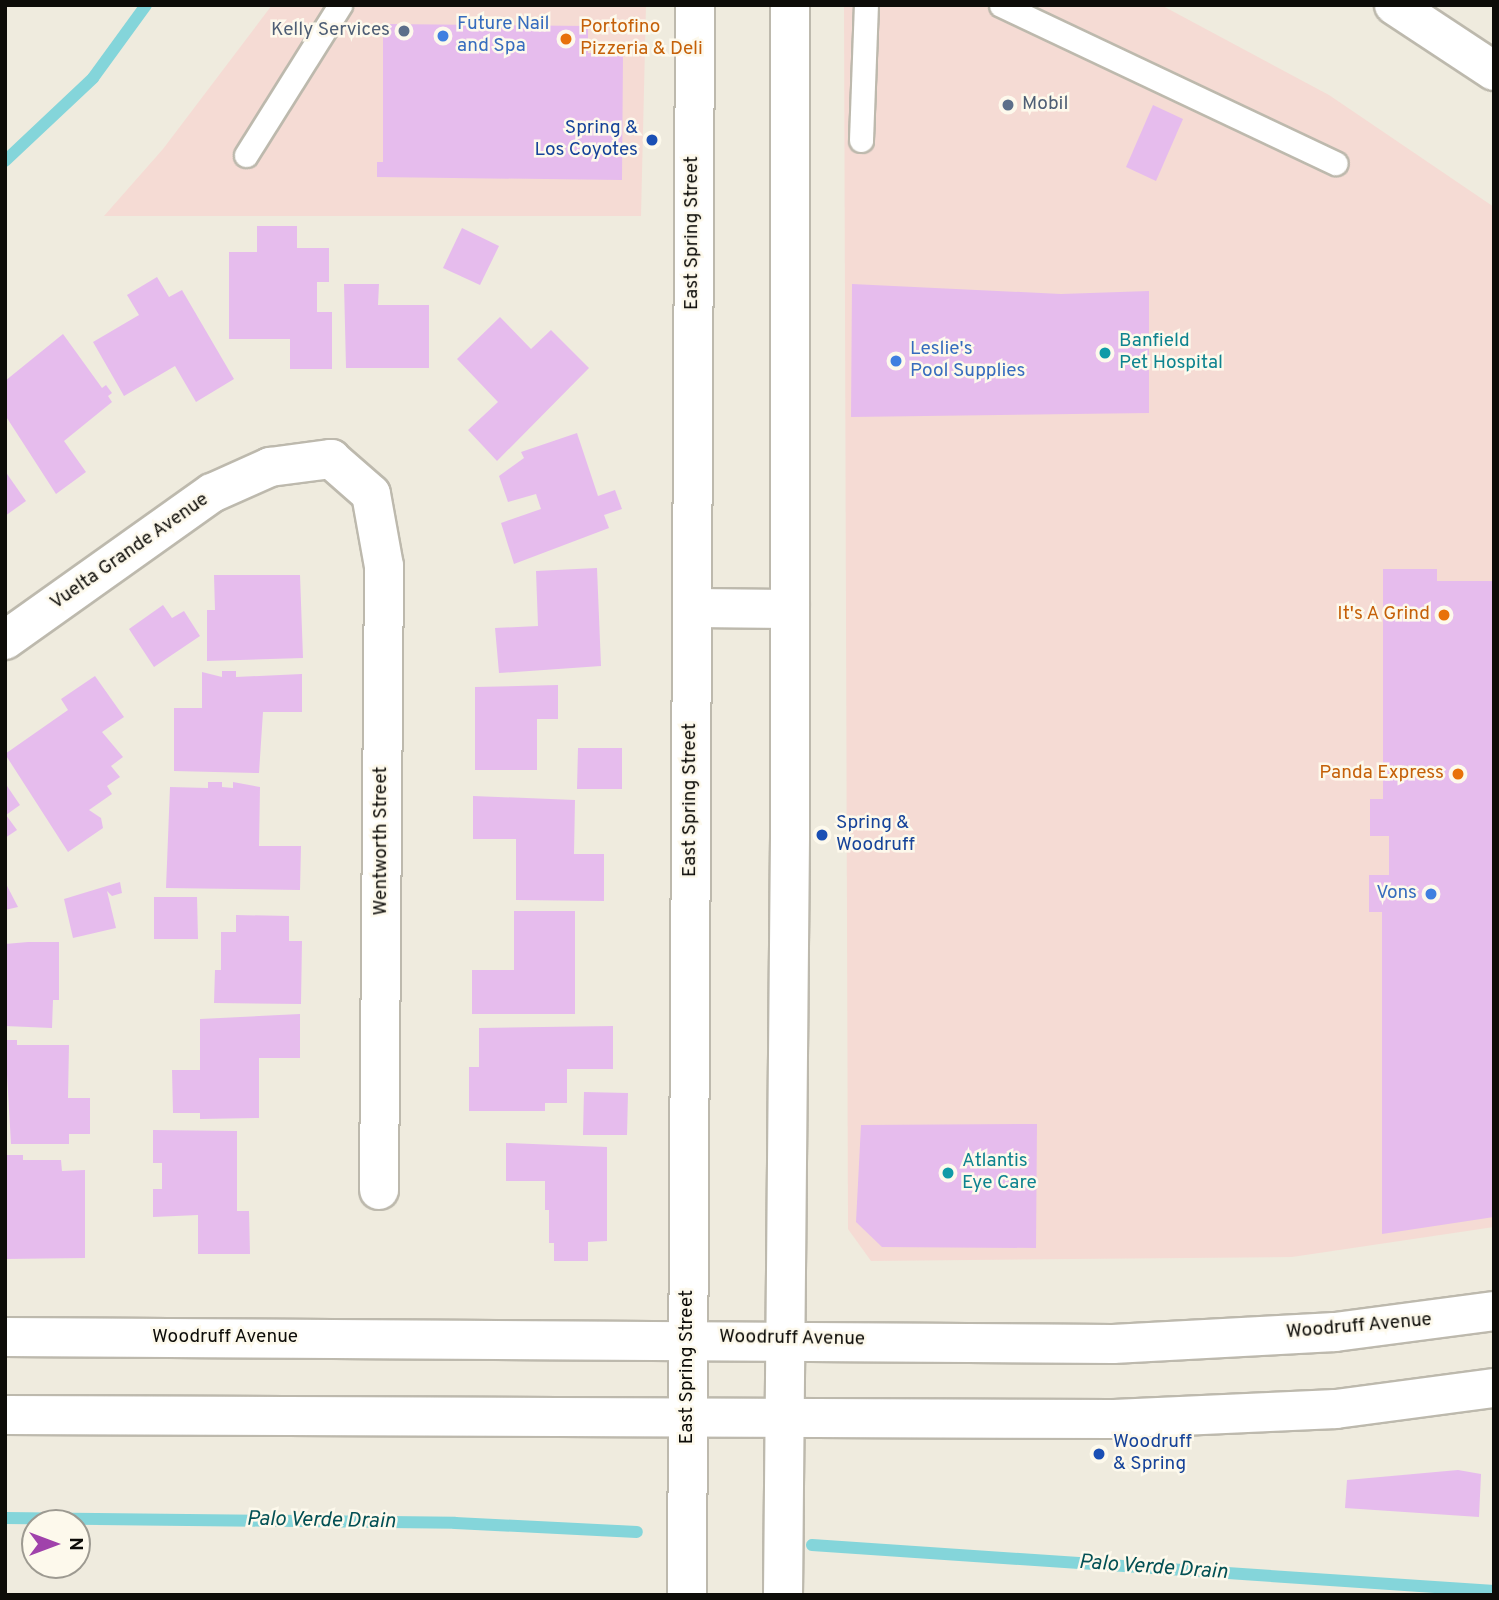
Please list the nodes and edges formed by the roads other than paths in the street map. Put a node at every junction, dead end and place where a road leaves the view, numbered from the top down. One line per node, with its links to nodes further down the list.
1 (340, 5): 9 (lane)
2 (695, 5): 12 (main road, East Spring Street)
3 (790, 5): 13 (main road)
4 (866, 5): 8 (lane)
5 (1001, 5): 10 (lane)
6 (1394, 5): 7 (main road)
7 (1494, 71)
8 (861, 139)
9 (246, 155)
10 (1336, 163)
11 (371, 494): 14 (main road, Vuelta Grande Avenue); 15 (main road, Wentworth Street)
12 (693, 608): 13 (main road); 18 (main road, East Spring Street)
13 (790, 609): 19 (main road)
14 (5, 640)
15 (379, 1190)
16 (1494, 1311): 19 (main road, Woodruff Avenue)
17 (5, 1337): 18 (main road, Woodruff Avenue)
18 (688, 1338): 19 (main road, Woodruff Avenue); 23 (main road, East Spring Street)
19 (786, 1339): 22 (main road)
20 (1494, 1388): 22 (main road)
21 (5, 1415): 23 (main road)
22 (786, 1417): 23 (main road); 25 (main road)
23 (689, 1419): 24 (main road, East Spring Street)
24 (687, 1595)
25 (783, 1595)

